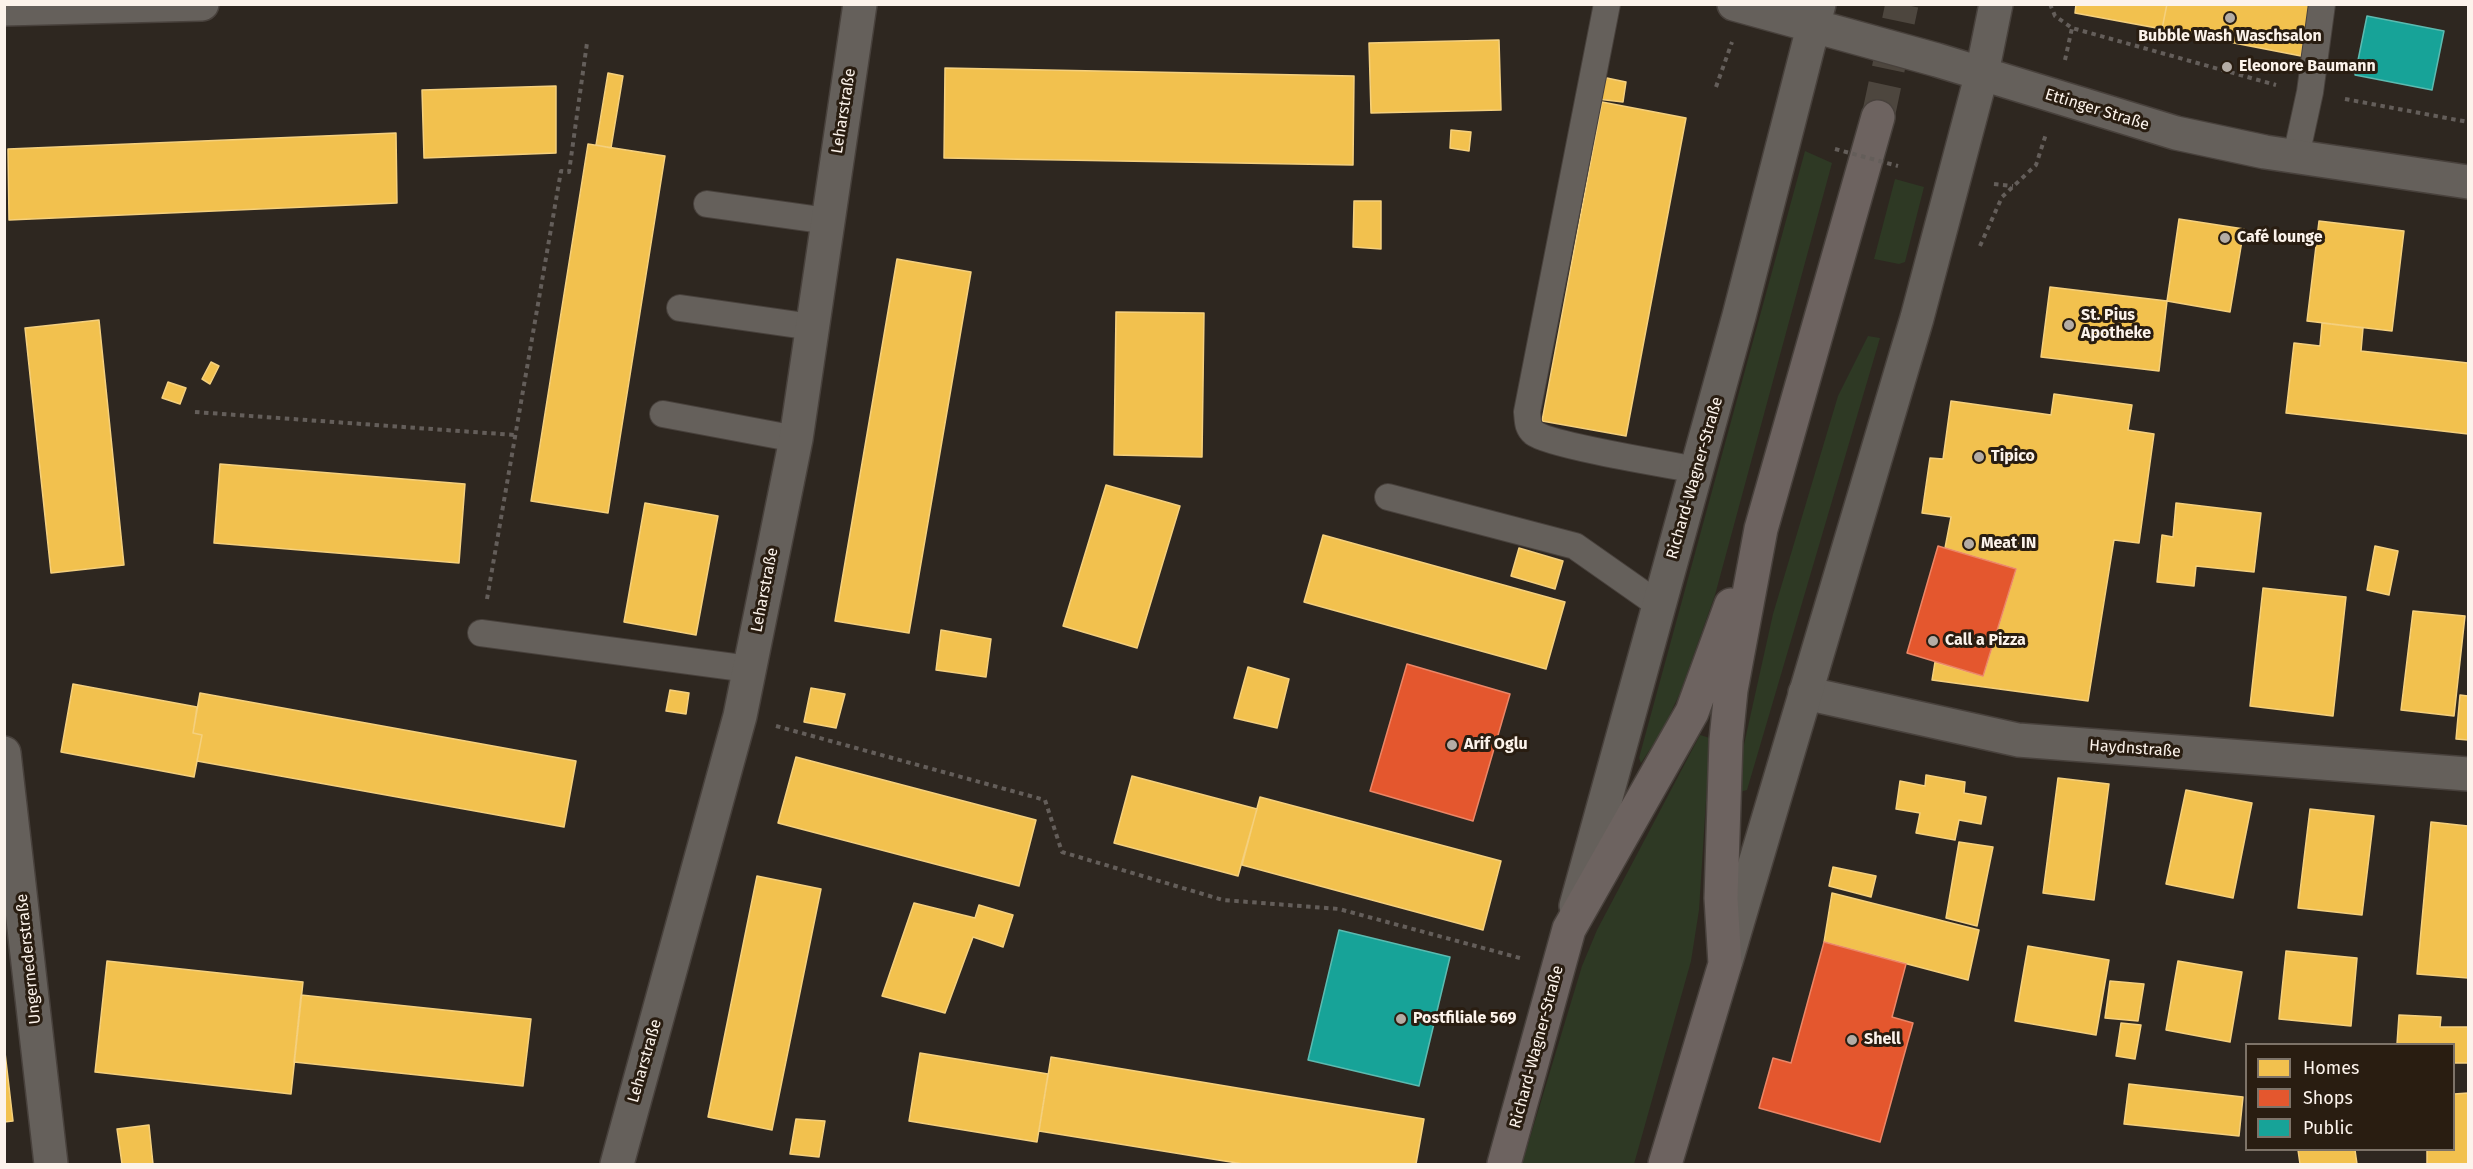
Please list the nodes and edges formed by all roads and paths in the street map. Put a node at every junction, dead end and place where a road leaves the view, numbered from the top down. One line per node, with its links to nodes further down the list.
1 (202, 4): 8 (main road)
2 (860, 4): 20 (main road, Leharstraße)
3 (1607, 4): 27 (lane)
4 (1734, 4): 9 (main road, Ettinger Straße)
5 (1996, 4): 11 (main road, Richard-Wagner-Straße)
6 (2050, 4): 12 (path)
7 (2322, 4): 12 (lane)
8 (4, 9)
9 (1817, 16): 11 (main road, Ettinger Straße); 27 (main road, Richard-Wagner-Straße)
10 (586, 43): 25 (path)
11 (1982, 73): 16 (main road, Ettinger Straße); 33 (main road, Richard-Wagner-Straße)
12 (2310, 92): 14 (path); 16 (lane)
13 (1878, 117): 29 (main road, Richard-Wagner-Straße)
14 (2469, 122)
15 (1835, 149): 17 (path, bridge)
16 (2296, 156): 18 (main road, Ettinger Straße)
17 (1899, 166)
18 (2469, 182)
19 (707, 204): 20 (lane)
20 (828, 221): 22 (main road, Leharstraße)
21 (680, 308): 22 (lane)
22 (813, 327): 26 (main road, Leharstraße)
23 (195, 412): 25 (path)
24 (663, 414): 26 (lane)
25 (515, 435): 31 (path)
26 (796, 439): 32 (main road, Leharstraße)
27 (1697, 470): 30 (main road, Richard-Wagner-Straße)
28 (1388, 497): 30 (lane)
29 (1761, 530): 38 (main road, Richard-Wagner-Straße); 39 (main road, Richard-Wagner-Straße)
30 (1659, 605): 38 (main road, Richard-Wagner-Straße)
31 (481, 633): 32 (lane)
32 (749, 669): 34 (main road, Leharstraße)
33 (1806, 693): 36 (main road, Haydnstraße); 39 (main road, Richard-Wagner-Straße)
34 (740, 716): 40 (path); 42 (main road, Leharstraße)
35 (4, 753): 37 (main road, Ungernederstraße)
36 (2469, 774)
37 (14, 912): 41 (main road, Ungernederstraße)
38 (1569, 928): 40 (main road, Richard-Wagner-Straße)
39 (1725, 964): 44 (main road, Richard-Wagner-Straße)
40 (1558, 969): 43 (main road, Richard-Wagner-Straße)
41 (51, 1164)
42 (617, 1164)
43 (1504, 1164)
44 (1665, 1164)

